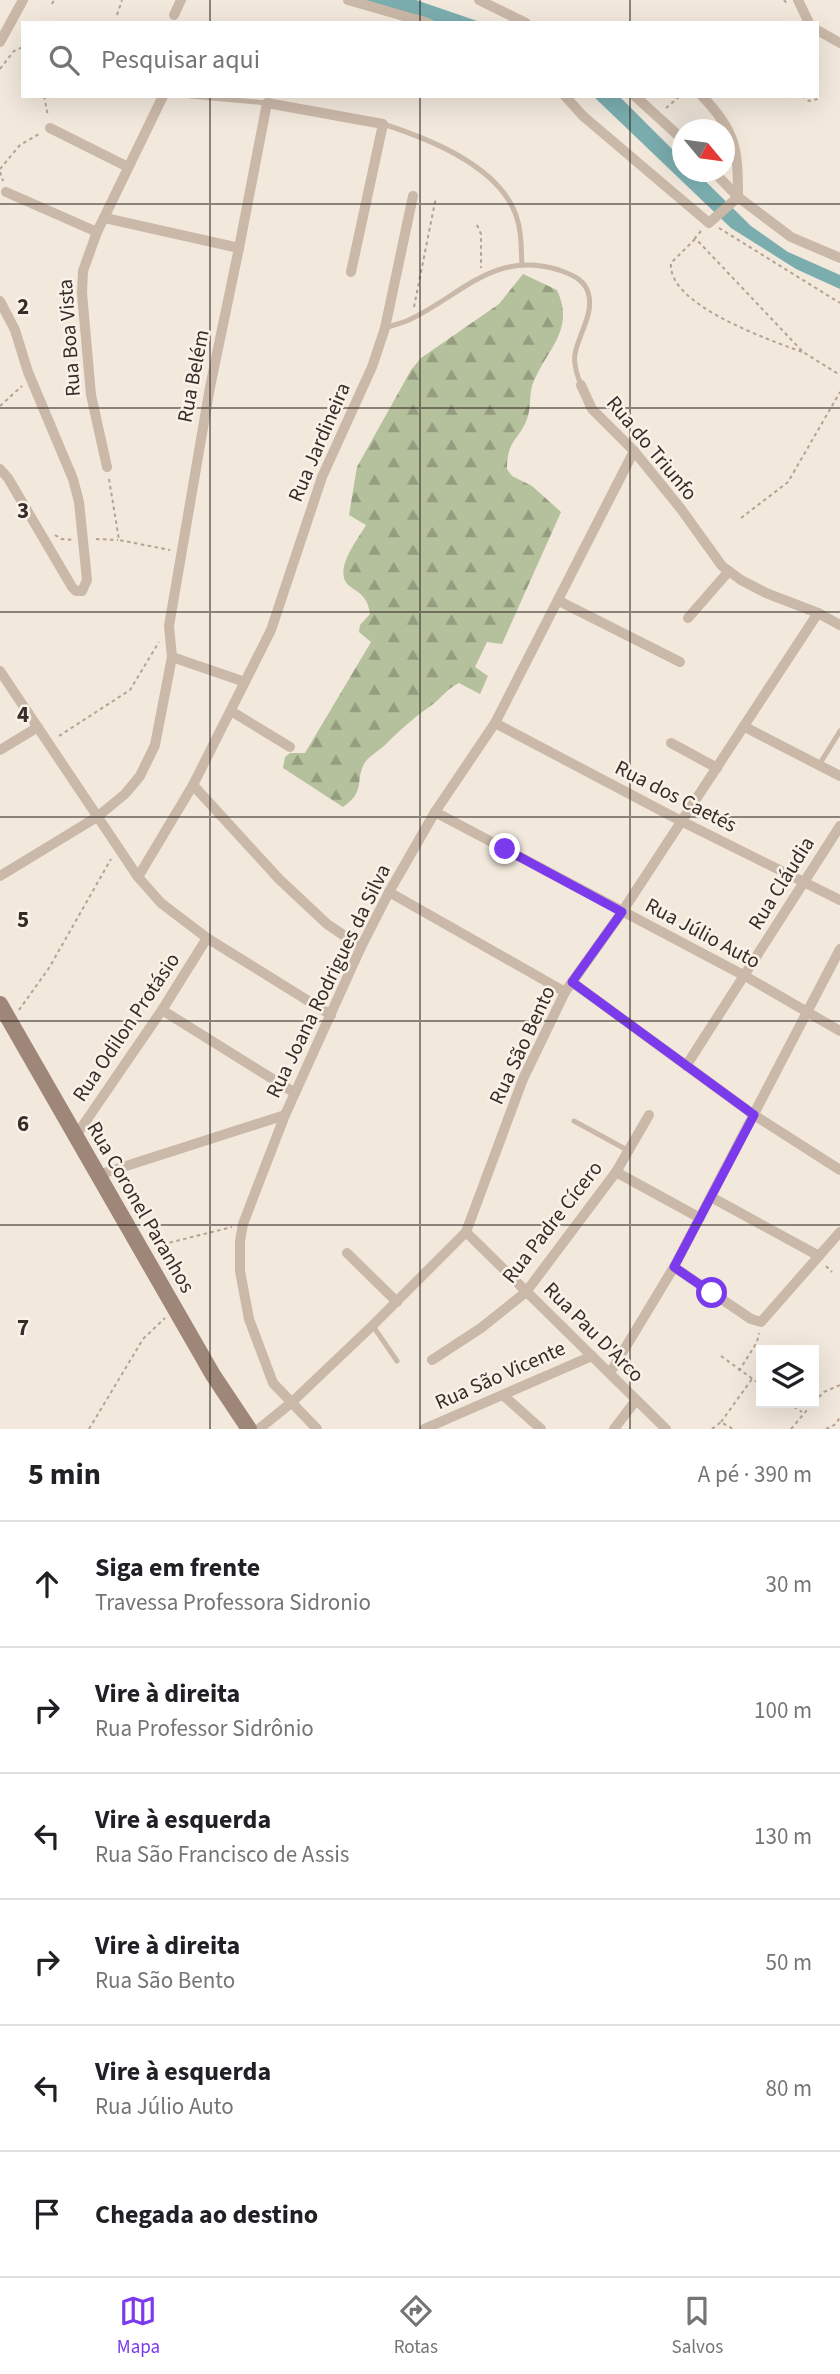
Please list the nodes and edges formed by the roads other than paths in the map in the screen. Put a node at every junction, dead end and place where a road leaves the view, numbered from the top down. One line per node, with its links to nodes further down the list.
1 (23, 0): 11 (street)
2 (180, 0): 6 (street)
3 (348, 0): 7 (street)
4 (479, 0): 8 (street)
5 (797, 0): 9 (street)
6 (174, 15)
7 (421, 21)
8 (522, 21)
9 (808, 21)
10 (819, 31): 12 (street)
11 (0, 42)
12 (840, 43)
13 (162, 98): 22 (street, Rua Boa Vista)
14 (212, 98): 18 (lane)
15 (567, 98): 26 (street)
16 (637, 98): 21 (street)
17 (704, 98): 26 (street)
18 (267, 103): 19 (street); 29 (street, Rua Belém)
19 (383, 124): 31 (lane); 32 (street)
20 (50, 128): 22 (street)
21 (672, 130)
22 (128, 167): 27 (street, Rua Boa Vista)
23 (722, 182): 26 (street)
24 (6, 192): 28 (street)
25 (413, 196): 34 (street, Rua Jardineira)
26 (736, 199): 30 (street)
27 (105, 218): 28 (street, Rua Boa Vista); 29 (street)
28 (97, 232): 37 (street, Rua Boa Vista)
29 (239, 248): 44 (street, Rua Belém)
30 (840, 258)
31 (522, 265): 34 (lane); 35 (lane, Rua do Triunfo)
32 (351, 272)
33 (0, 301): 38 (street)
34 (385, 328): 47 (street, Rua Jardineira)
35 (581, 385): 36 (street, Rua do Triunfo)
36 (634, 451): 39 (street, Rua do Triunfo); 40 (street, Rua Joana Rodrigues da Silva)
37 (107, 467)
38 (0, 469)
39 (729, 571): 41 (street, Rua do Triunfo); 42 (street)
40 (559, 601): 45 (street); 49 (street, Rua Joana Rodrigues da Silva)
41 (818, 613): 43 (street, Rua do Triunfo); 51 (street, Rua São Bento)
42 (688, 618)
43 (840, 625)
44 (172, 657): 47 (street); 61 (street, Rua Belém)
45 (680, 662)
46 (0, 671): 50 (street)
47 (245, 682): 48 (street, Rua Jardineira)
48 (231, 711): 54 (street); 59 (street, Rua Jardineira)
49 (495, 723): 60 (street, Rua Joana Rodrigues da Silva); 62 (street, Rua dos Caetés)
50 (38, 727): 55 (street); 61 (street)
51 (744, 727): 56 (street); 57 (street, Rua São Bento)
52 (840, 731): 56 (lane)
53 (671, 743): 57 (street)
54 (290, 747)
55 (0, 750)
56 (819, 765): 58 (street)
57 (717, 768): 62 (street, Rua São Bento)
58 (840, 776)
59 (194, 785): 65 (street, Rua Jardineira); 71 (street)
60 (435, 812): 67 (street, Rua Joana Rodrigues da Silva); 69 (street, Rua Júlio Auto)
61 (97, 817): 64 (street, Rua Belém); 65 (street)
62 (681, 821): 66 (street, Rua dos Caetés); 69 (street, Rua São Bento)
63 (840, 827): 66 (street, Rua Cláudia)
64 (0, 876)
65 (138, 877): 70 (street)
66 (804, 881): 68 (street, Rua dos Caetés); 73 (street, Rua Cláudia)
67 (389, 892): 71 (street, Rua Joana Rodrigues da Silva); 74 (street)
68 (840, 900)
69 (622, 912): 73 (street, Rua Júlio Auto); 74 (street, Rua São Bento)
70 (207, 938): 76 (street, Rua Odilon Protásio); 78 (street)
71 (361, 947): 78 (street, Rua Joana Rodrigues da Silva)
72 (840, 948): 77 (street)
73 (745, 976): 77 (street, Rua Júlio Auto); 80 (street, Rua Cláudia)
74 (569, 987): 80 (street); 94 (street, Rua São Bento)
75 (0, 1004): 86 (street, Rua Coronel Paranhos)
76 (162, 1010): 81 (street); 86 (street, Rua Odilon Protásio)
77 (808, 1011): 79 (street, Rua Júlio Auto); 84 (street)
78 (331, 1015): 81 (street, Rua Joana Rodrigues da Silva)
79 (840, 1031)
80 (686, 1066): 84 (street)
81 (295, 1093): 82 (street, Rua Joana Rodrigues da Silva)
82 (285, 1115): 90 (street); 107 (street, Rua Joana Rodrigues da Silva)
83 (649, 1115): 87 (street, Rua Padre Cícero)
84 (754, 1115): 88 (street); 91 (street)
85 (574, 1121): 87 (lane)
86 (75, 1138): 90 (street, Rua Coronel Paranhos)
87 (629, 1151): 89 (street, Rua Padre Cícero)
88 (840, 1170)
89 (616, 1172): 92 (street); 98 (street, Rua Padre Cícero)
90 (98, 1175): 109 (street, Rua Coronel Paranhos)
91 (711, 1197): 92 (street); 96 (street)
92 (700, 1218): 97 (street)
93 (840, 1231): 96 (street)
94 (466, 1232): 98 (street, Rua Pau D'Arco); 99 (street, Rua São Bento)
95 (347, 1253): 99 (street)
96 (818, 1256): 97 (street)
97 (674, 1267): 104 (street)
98 (526, 1292): 101 (street, Rua Pau D'Arco); 102 (street, Rua Padre Cícero)
99 (397, 1302): 100 (street, Rua São Bento)
100 (372, 1326): 103 (lane); 107 (street, Rua São Bento)
101 (592, 1356): 104 (street, Rua Pau D'Arco); 105 (street, Rua São Vicente)
102 (432, 1360)
103 (397, 1361)
104 (610, 1373): 106 (street, Rua Pau D'Arco)
105 (503, 1395): 108 (street, Rua São Vicente); 113 (street)
106 (636, 1400): 114 (street); 115 (street, Rua Pau D'Arco)
107 (291, 1403): 110 (street, Rua São Bento); 111 (street, Rua Joana Rodrigues da Silva)
108 (439, 1426): 112 (street, Rua São Vicente)
109 (249, 1429)
110 (259, 1429)
111 (317, 1429)
112 (424, 1429)
113 (541, 1429)
114 (614, 1429)
115 (666, 1429)

